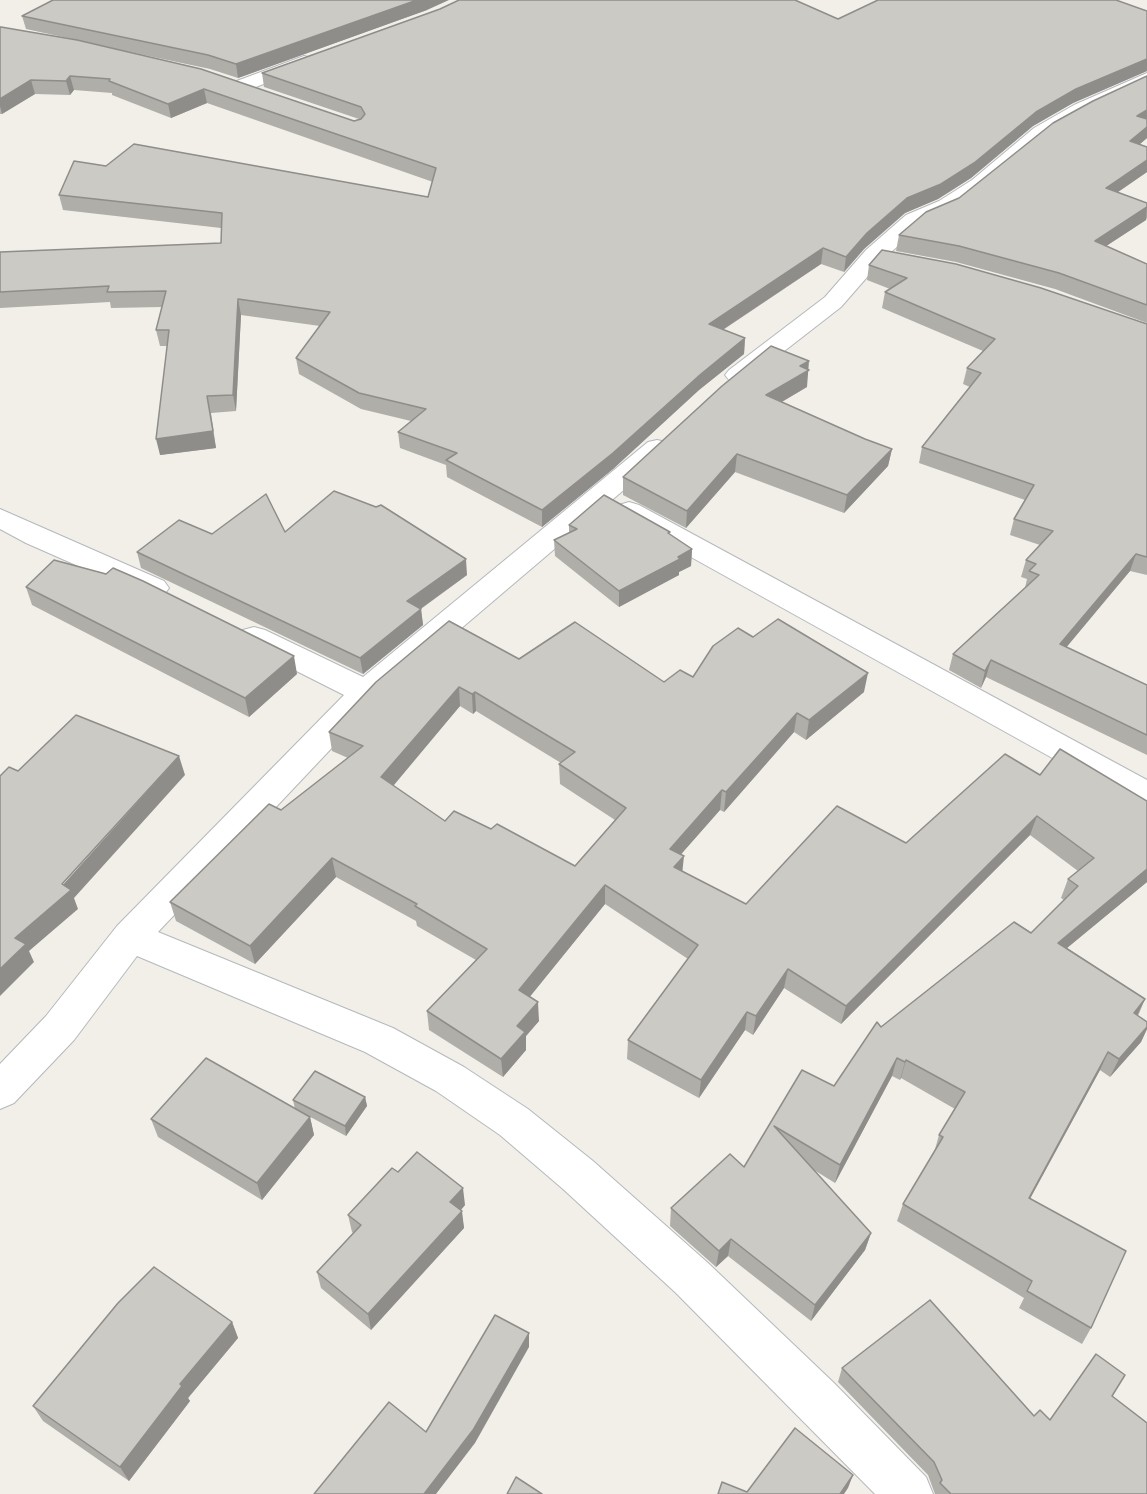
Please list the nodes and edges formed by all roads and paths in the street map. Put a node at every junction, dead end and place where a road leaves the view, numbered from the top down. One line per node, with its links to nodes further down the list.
1 (322, 55): 4 (street)
2 (1147, 79): 6 (street)
3 (220, 80): 4 (street)
4 (241, 86): 5 (street)
5 (266, 97)
6 (719, 391)
7 (677, 429): 8 (street)
8 (601, 496): 14 (street); 15 (street)
9 (0, 518): 10 (street)
10 (36, 537): 11 (street); 12 (street)
11 (0, 544)
12 (176, 599)
13 (226, 623): 14 (street)
14 (366, 692): 16 (street)
15 (1147, 795)
16 (130, 937): 17 (street); 18 (street)
17 (0, 1091)
18 (909, 1494)

